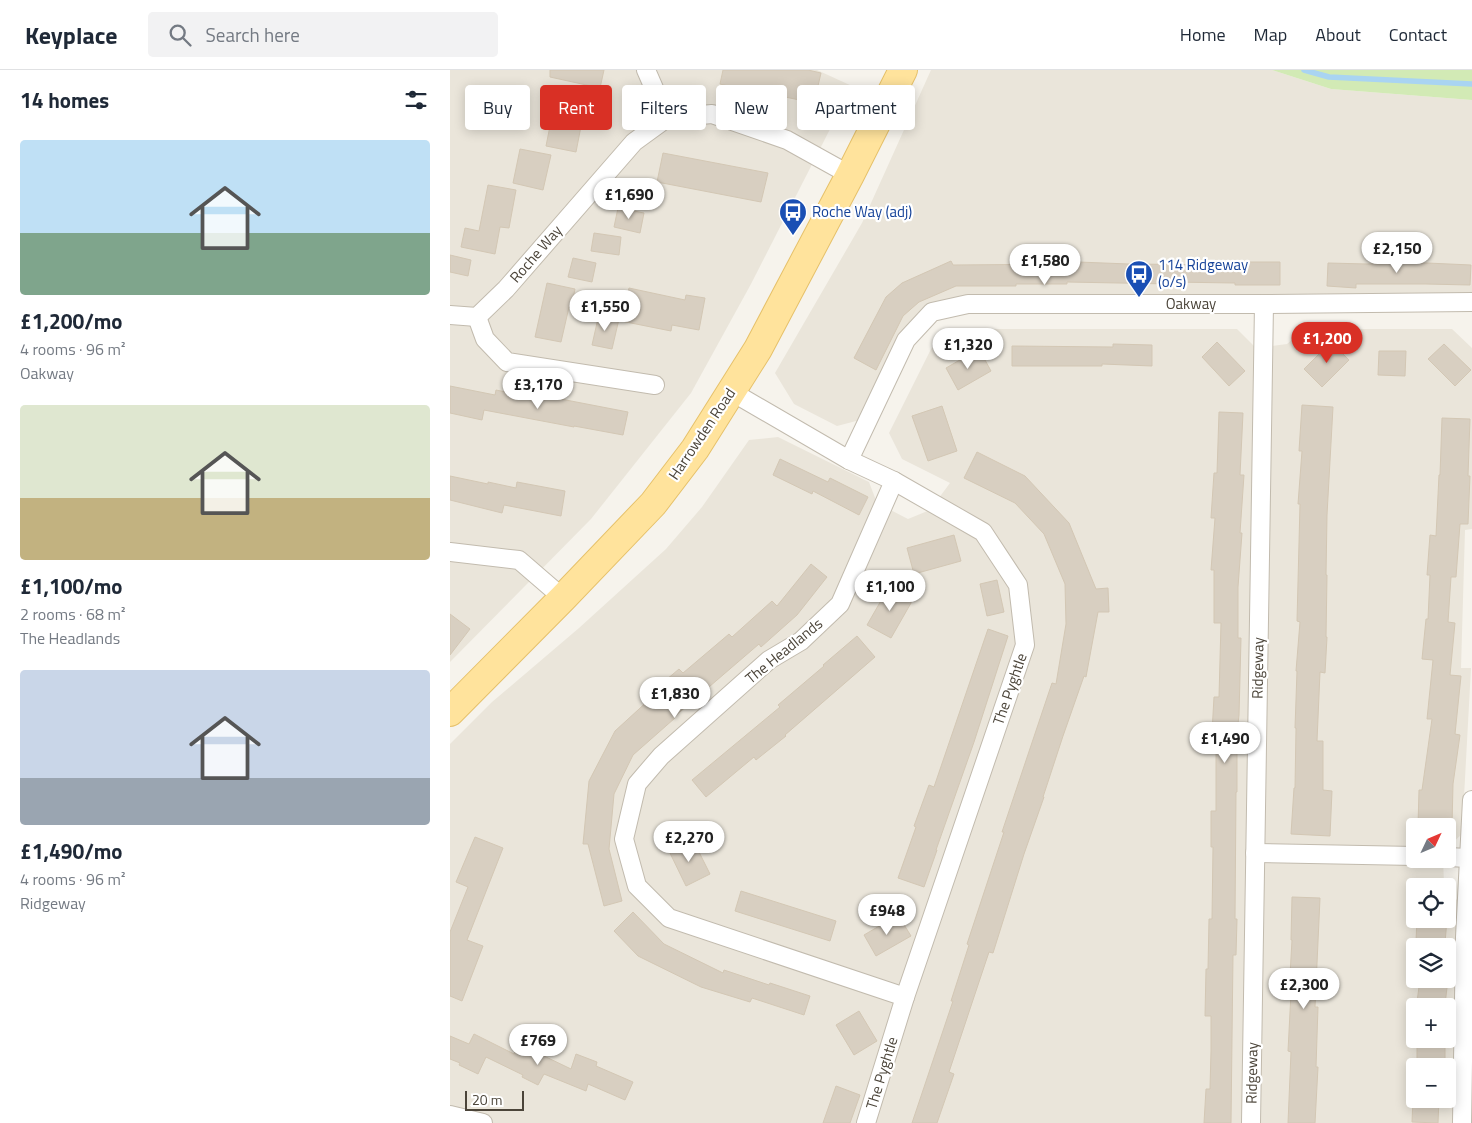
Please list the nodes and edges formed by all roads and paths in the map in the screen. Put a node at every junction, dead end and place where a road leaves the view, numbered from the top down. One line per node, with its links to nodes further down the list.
1 (646, 70): 3 (street)
2 (903, 70): 6 (main road, Harrowden Road)
3 (653, 85)
4 (706, 115): 6 (street)
5 (650, 130): 10 (street, Roche Way)
6 (850, 175): 12 (main road, Harrowden Road)
7 (1472, 302): 8 (street, Oakway)
8 (1264, 304): 13 (street, Oakway); 19 (street, Ridgeway)
9 (450, 315): 10 (street)
10 (478, 317): 11 (street)
11 (655, 385)
12 (732, 392): 13 (street, The Pyghtle); 16 (main road, Harrowden Road)
13 (849, 460): 14 (street, The Pyghtle)
14 (894, 481): 24 (street, The Pyghtle); 24 (street, The Headlands)
15 (450, 552): 16 (street)
16 (563, 598): 17 (main road, Harrowden Road)
17 (450, 712)
18 (1472, 800): 22 (street)
19 (1256, 853): 20 (street); 29 (street, Ridgeway)
20 (1406, 856)
21 (1456, 857): 22 (street)
22 (1468, 858): 23 (street)
23 (1469, 937): 26 (street)
24 (905, 996): 28 (street, The Pyghtle)
25 (450, 1115): 27 (street)
26 (1466, 1116)
27 (483, 1123)
28 (866, 1123)
29 (1251, 1123)

